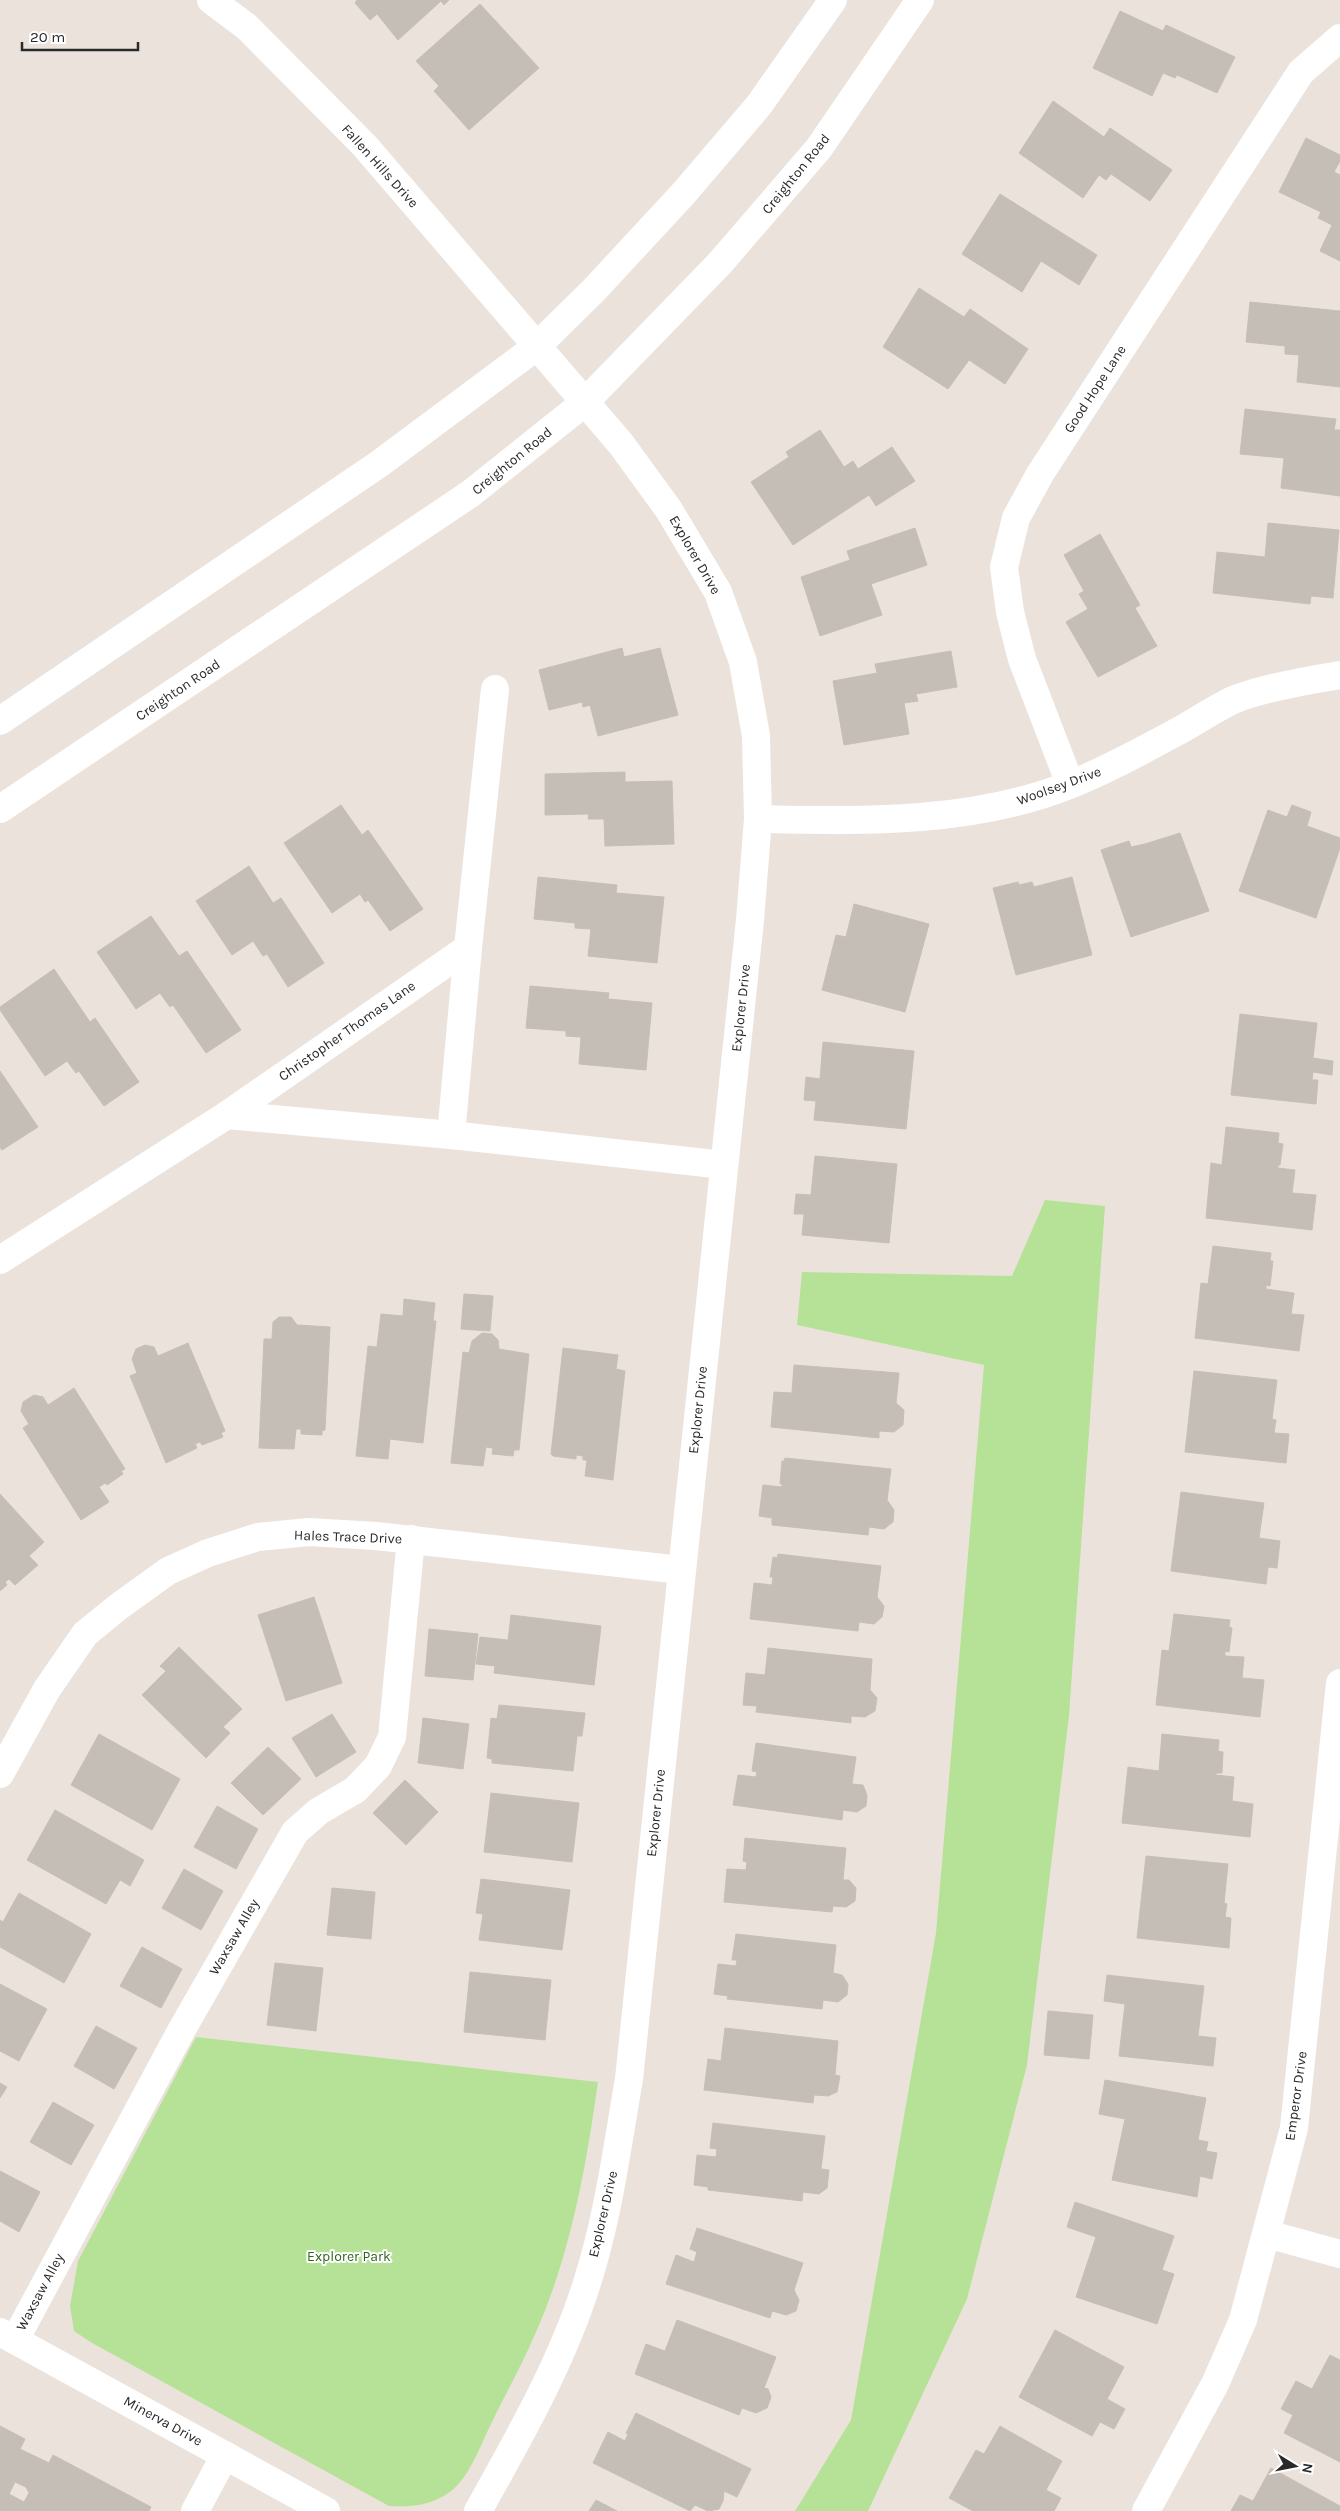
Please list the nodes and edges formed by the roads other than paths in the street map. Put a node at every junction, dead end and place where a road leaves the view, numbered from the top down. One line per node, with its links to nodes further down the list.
1 (211, 0): 5 (street, Fallen Hills Drive)
2 (833, 0): 5 (street)
3 (920, 0): 6 (street, Creighton Road)
4 (1340, 38): 10 (street, Good Hope Lane)
5 (536, 347): 6 (street, Explorer Drive); 9 (street)
6 (584, 403): 11 (street, Creighton Road); 12 (street, Explorer Drive)
7 (1340, 675): 10 (street, Woolsey Drive)
8 (495, 689): 13 (street)
9 (0, 721)
10 (1070, 784): 12 (street, Woolsey Drive)
11 (0, 809)
12 (758, 819): 16 (street, Explorer Drive)
13 (468, 948): 14 (street, Christopher Thomas Lane); 15 (street)
14 (227, 1115): 15 (street); 17 (street, Christopher Thomas Lane)
15 (452, 1135): 16 (street)
16 (724, 1165): 19 (street, Explorer Drive)
17 (0, 1260)
18 (411, 1539): 19 (street, Hales Trace Drive); 22 (street, Hales Trace Drive); 25 (street, Waxsaw Alley)
19 (681, 1570): 29 (street, Explorer Drive)
20 (1340, 1683): 21 (street, Emperor Drive)
21 (1336, 1766): 23 (street, Emperor Drive)
22 (0, 1774)
23 (1268, 2234): 24 (street); 30 (street, Emperor Drive)
24 (1340, 2254)
25 (7, 2336): 26 (street, Minerva Drive)
26 (225, 2455): 27 (street); 28 (street, Minerva Drive)
27 (195, 2511)
28 (326, 2511)
29 (478, 2511)
30 (1146, 2511)

